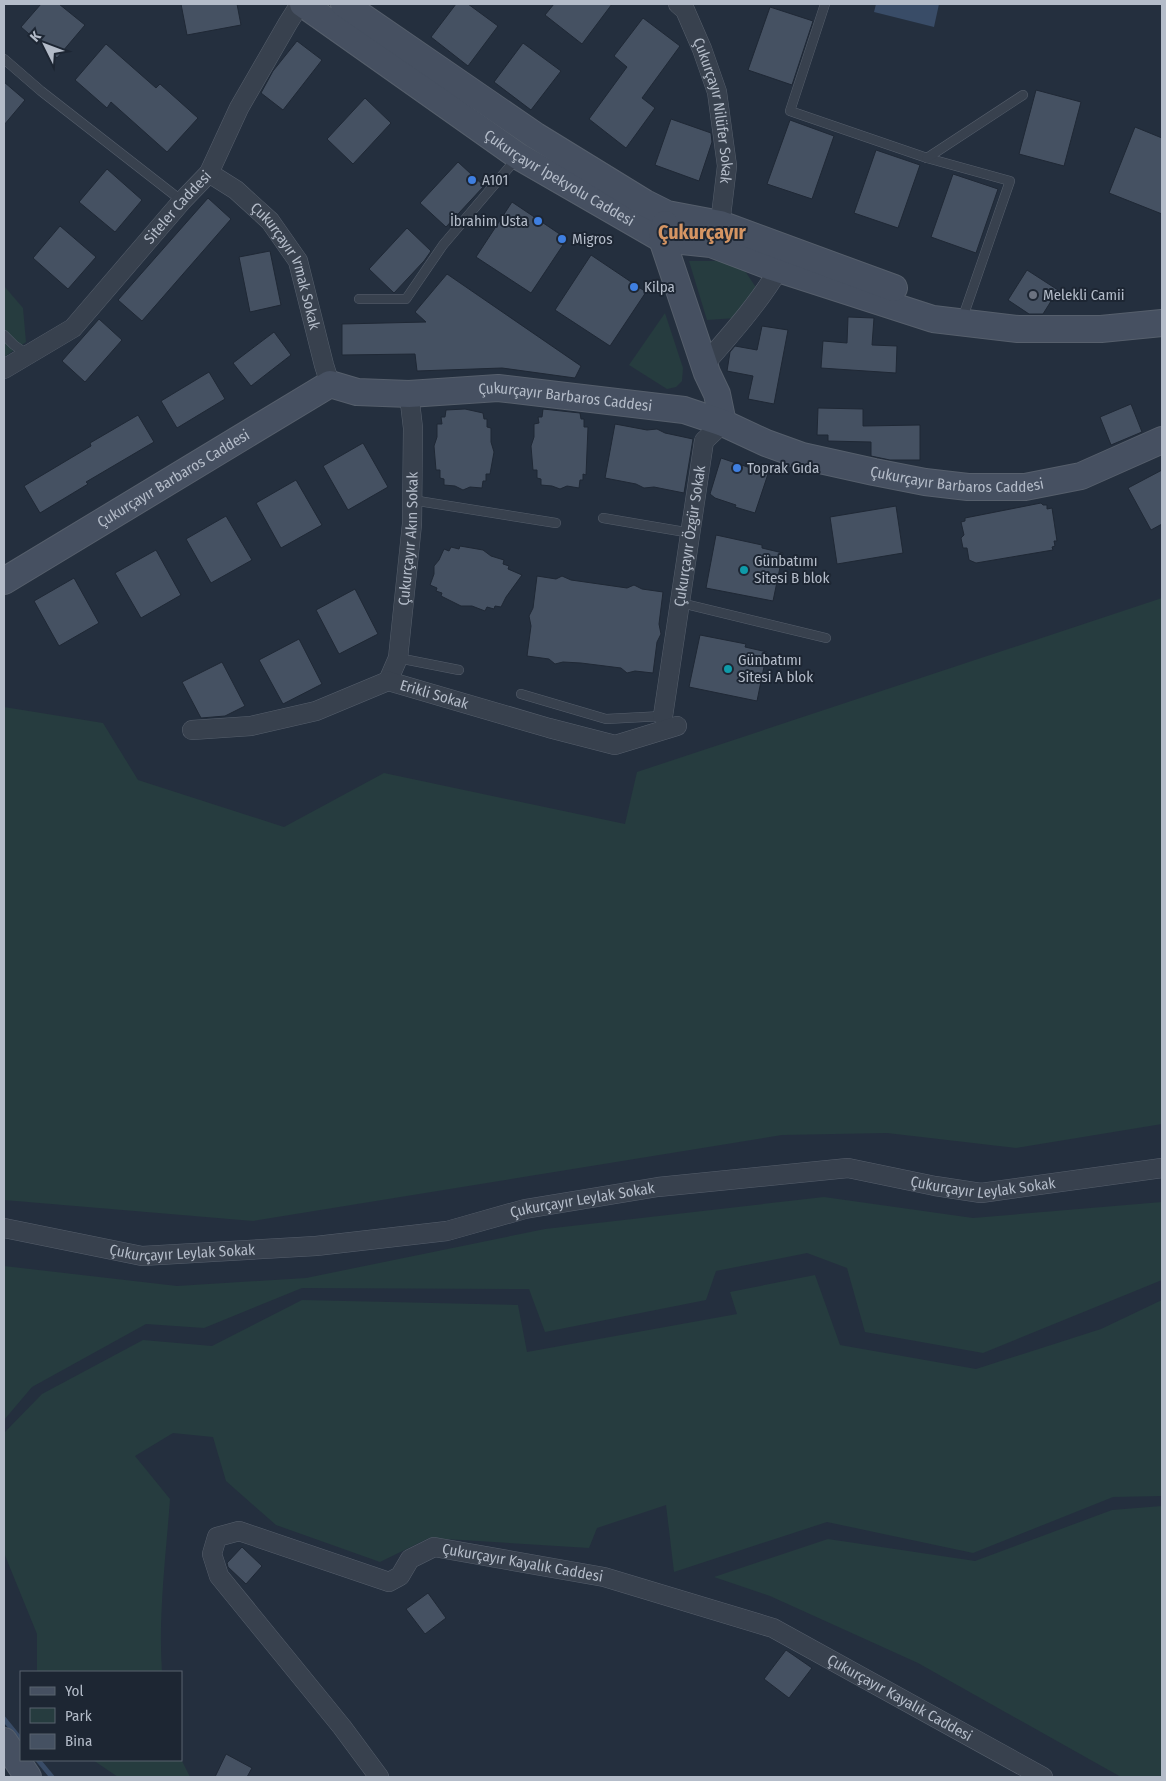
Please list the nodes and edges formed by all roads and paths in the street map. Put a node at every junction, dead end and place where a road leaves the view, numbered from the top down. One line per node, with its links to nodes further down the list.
1 (302, 4): 7 (street, Çukurçayır İpekyolu Caddesi); 9 (street, Siteler Caddesi)
2 (344, 4): 12 (street, Çukurçayır İpekyolu Caddesi)
3 (678, 4): 11 (street, Çukurçayır Nilüfer Sokak)
4 (824, 4): 8 (lane)
5 (4, 59): 10 (lane)
6 (1023, 94): 8 (lane)
7 (518, 156): 12 (street, Çukurçayır İpekyolu Caddesi); 14 (lane)
8 (927, 158): 15 (lane)
9 (209, 173): 10 (street, Siteler Caddesi); 22 (street, Çukurçayır Irmak Sokak)
10 (182, 201): 19 (street, Siteler Caddesi)
11 (720, 224): 12 (street, Çukurçayır İpekyolu Caddesi); 15 (street, Çukurçayır İpekyolu Caddesi)
12 (665, 227): 13 (street, Çukurçayır İpekyolu Caddesi); 20 (street)
13 (779, 269): 17 (street, Çukurçayır İpekyolu Caddesi); 20 (street)
14 (359, 299)
15 (965, 311): 17 (street, Çukurçayır İpekyolu Caddesi)
16 (1162, 323): 17 (street, Çukurçayır İpekyolu Caddesi)
17 (1018, 329)
18 (4, 335): 19 (lane)
19 (27, 354): 21 (street, Siteler Caddesi)
20 (704, 365): 24 (street)
21 (4, 369)
22 (330, 384): 23 (street, Çukurçayır Barbaros Caddesi); 30 (street, Çukurçayır Barbaros Caddesi)
23 (409, 394): 24 (street, Çukurçayır Barbaros Caddesi); 26 (street, Çukurçayır Akın Sokak)
24 (723, 423): 25 (street, Çukurçayır Barbaros Caddesi); 29 (street, Çukurçayır Özgür Sokak)
25 (1162, 440)
26 (412, 500): 28 (lane); 33 (street, Çukurçayır Akın Sokak)
27 (602, 518): 29 (lane)
28 (556, 523)
29 (691, 534): 31 (street, Çukurçayır Özgür Sokak)
30 (4, 581)
31 (681, 603): 32 (lane); 37 (street, Çukurçayır Özgür Sokak)
32 (826, 638)
33 (398, 658): 34 (lane); 35 (street, Çukurçayır Akın Sokak)
34 (459, 670)
35 (388, 680): 37 (street, Erikli Sokak); 38 (street, Erikli Sokak)
36 (521, 694): 37 (lane)
37 (670, 721)
38 (192, 730)
39 (1162, 1168): 40 (street, Çukurçayır Leylak Sokak)
40 (4, 1228)
41 (4, 1741): 42 (street)
42 (28, 1777)
43 (379, 1777): 44 (street, Çukurçayır Kayalık Caddesi)
44 (1043, 1777)

